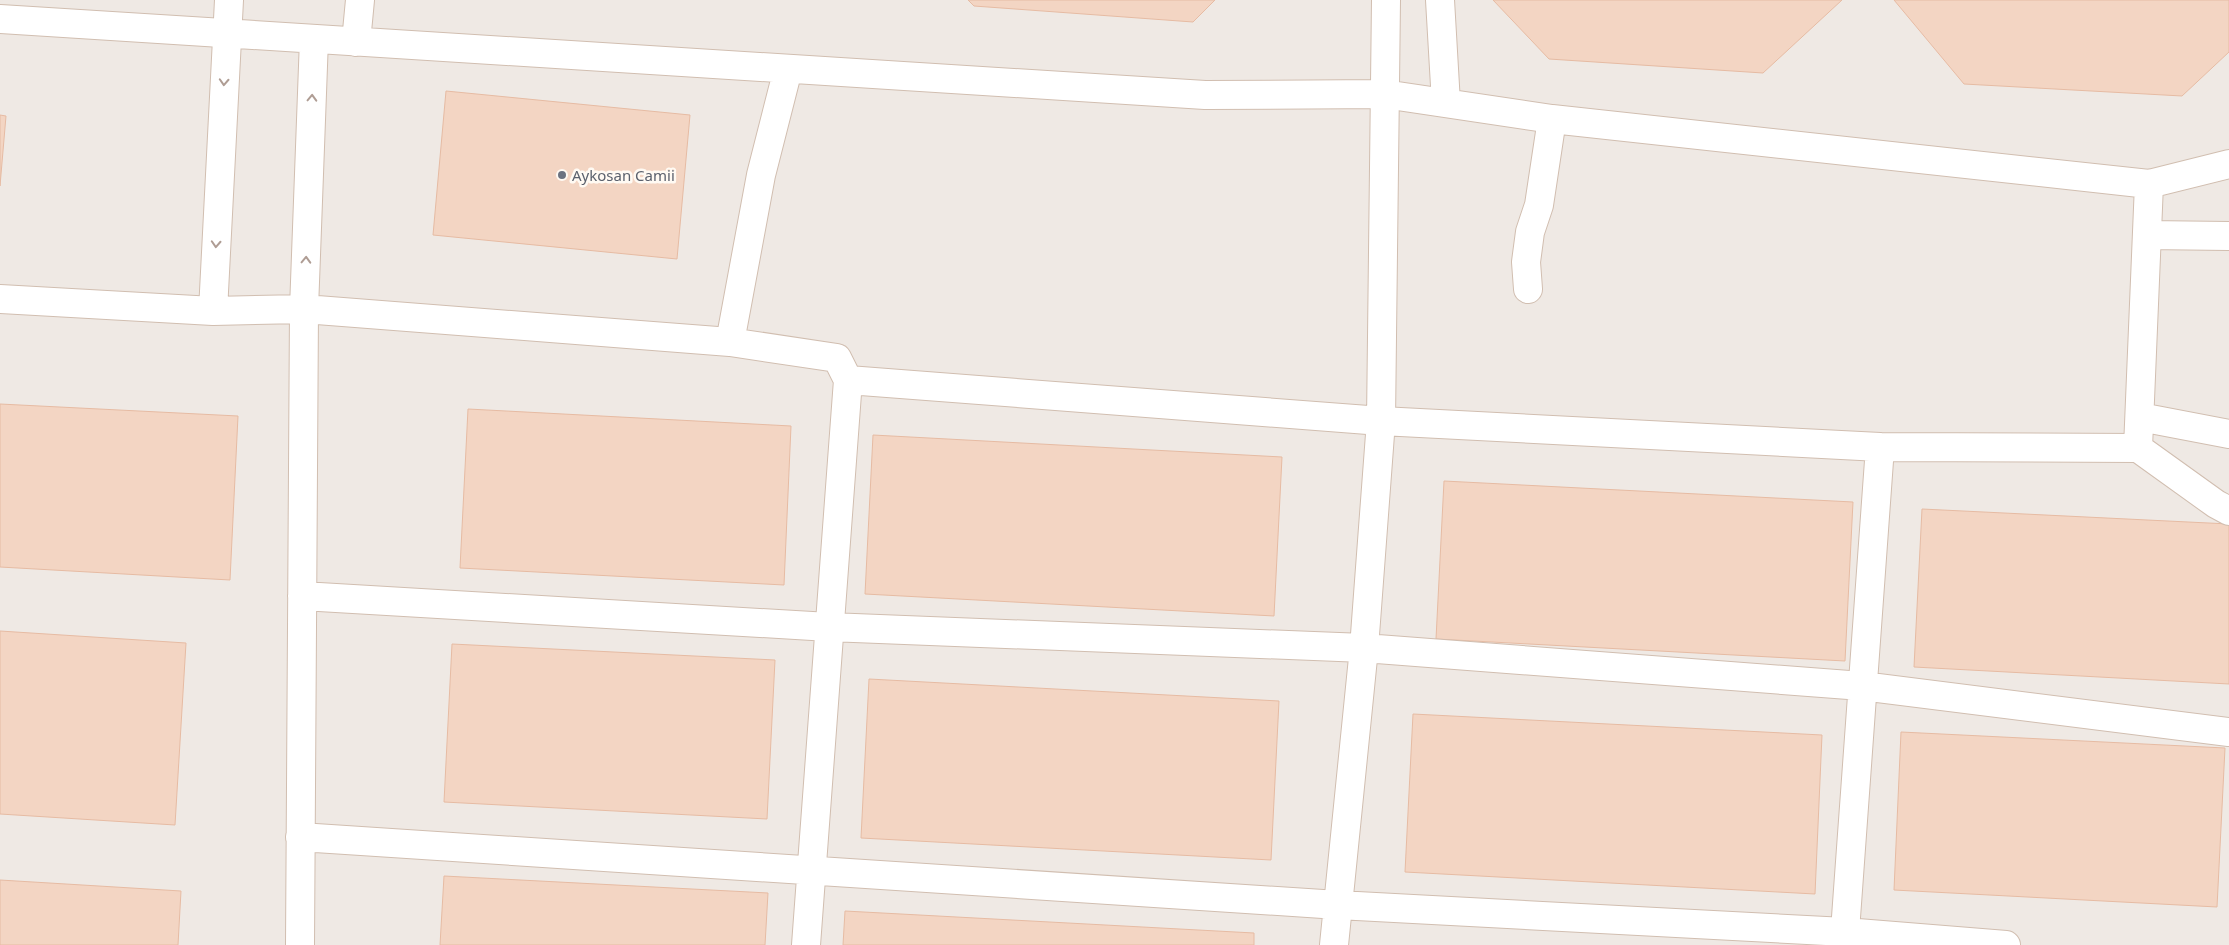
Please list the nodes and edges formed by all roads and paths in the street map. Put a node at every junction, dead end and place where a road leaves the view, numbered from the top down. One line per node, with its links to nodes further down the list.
1 (230, 0): 6 (street)
2 (360, 0): 8 (street)
3 (1386, 0): 10 (street)
4 (1440, 0): 11 (street)
5 (0, 19): 6 (street)
6 (227, 33): 7 (street); 20 (street, one-way to 20)
7 (314, 39): 8 (street); 19 (street, one-way to 7)
8 (356, 42): 9 (street)
9 (788, 69): 10 (street); 21 (street)
10 (1384, 94): 11 (street); 24 (street)
11 (1446, 103): 12 (street)
12 (1552, 119): 14 (street); 17 (street)
13 (2224, 162): 14 (street)
14 (2149, 184): 15 (street)
15 (2147, 235): 16 (street); 23 (street)
16 (2229, 236)
17 (1528, 290)
18 (0, 300): 20 (street)
19 (304, 309): 20 (street); 21 (street); 29 (street)
20 (213, 311)
21 (730, 342): 22 (street)
22 (848, 380): 24 (street); 30 (street)
23 (2140, 417): 25 (street); 27 (street)
24 (1382, 421): 26 (street); 31 (street)
25 (2229, 434)
26 (1880, 447): 27 (street); 32 (street)
27 (2138, 448): 28 (street)
28 (2229, 511)
29 (302, 596): 30 (street); 34 (street)
30 (829, 627): 31 (street); 35 (street)
31 (1364, 648): 32 (street); 36 (street)
32 (1862, 686): 33 (street); 37 (street)
33 (2229, 732)
34 (300, 837): 35 (street); 38 (street)
35 (811, 870): 36 (street); 39 (street)
36 (1338, 905): 37 (street); 40 (street)
37 (1845, 938): 41 (street)
38 (300, 945)
39 (806, 945)
40 (1334, 945)
41 (2006, 945)

